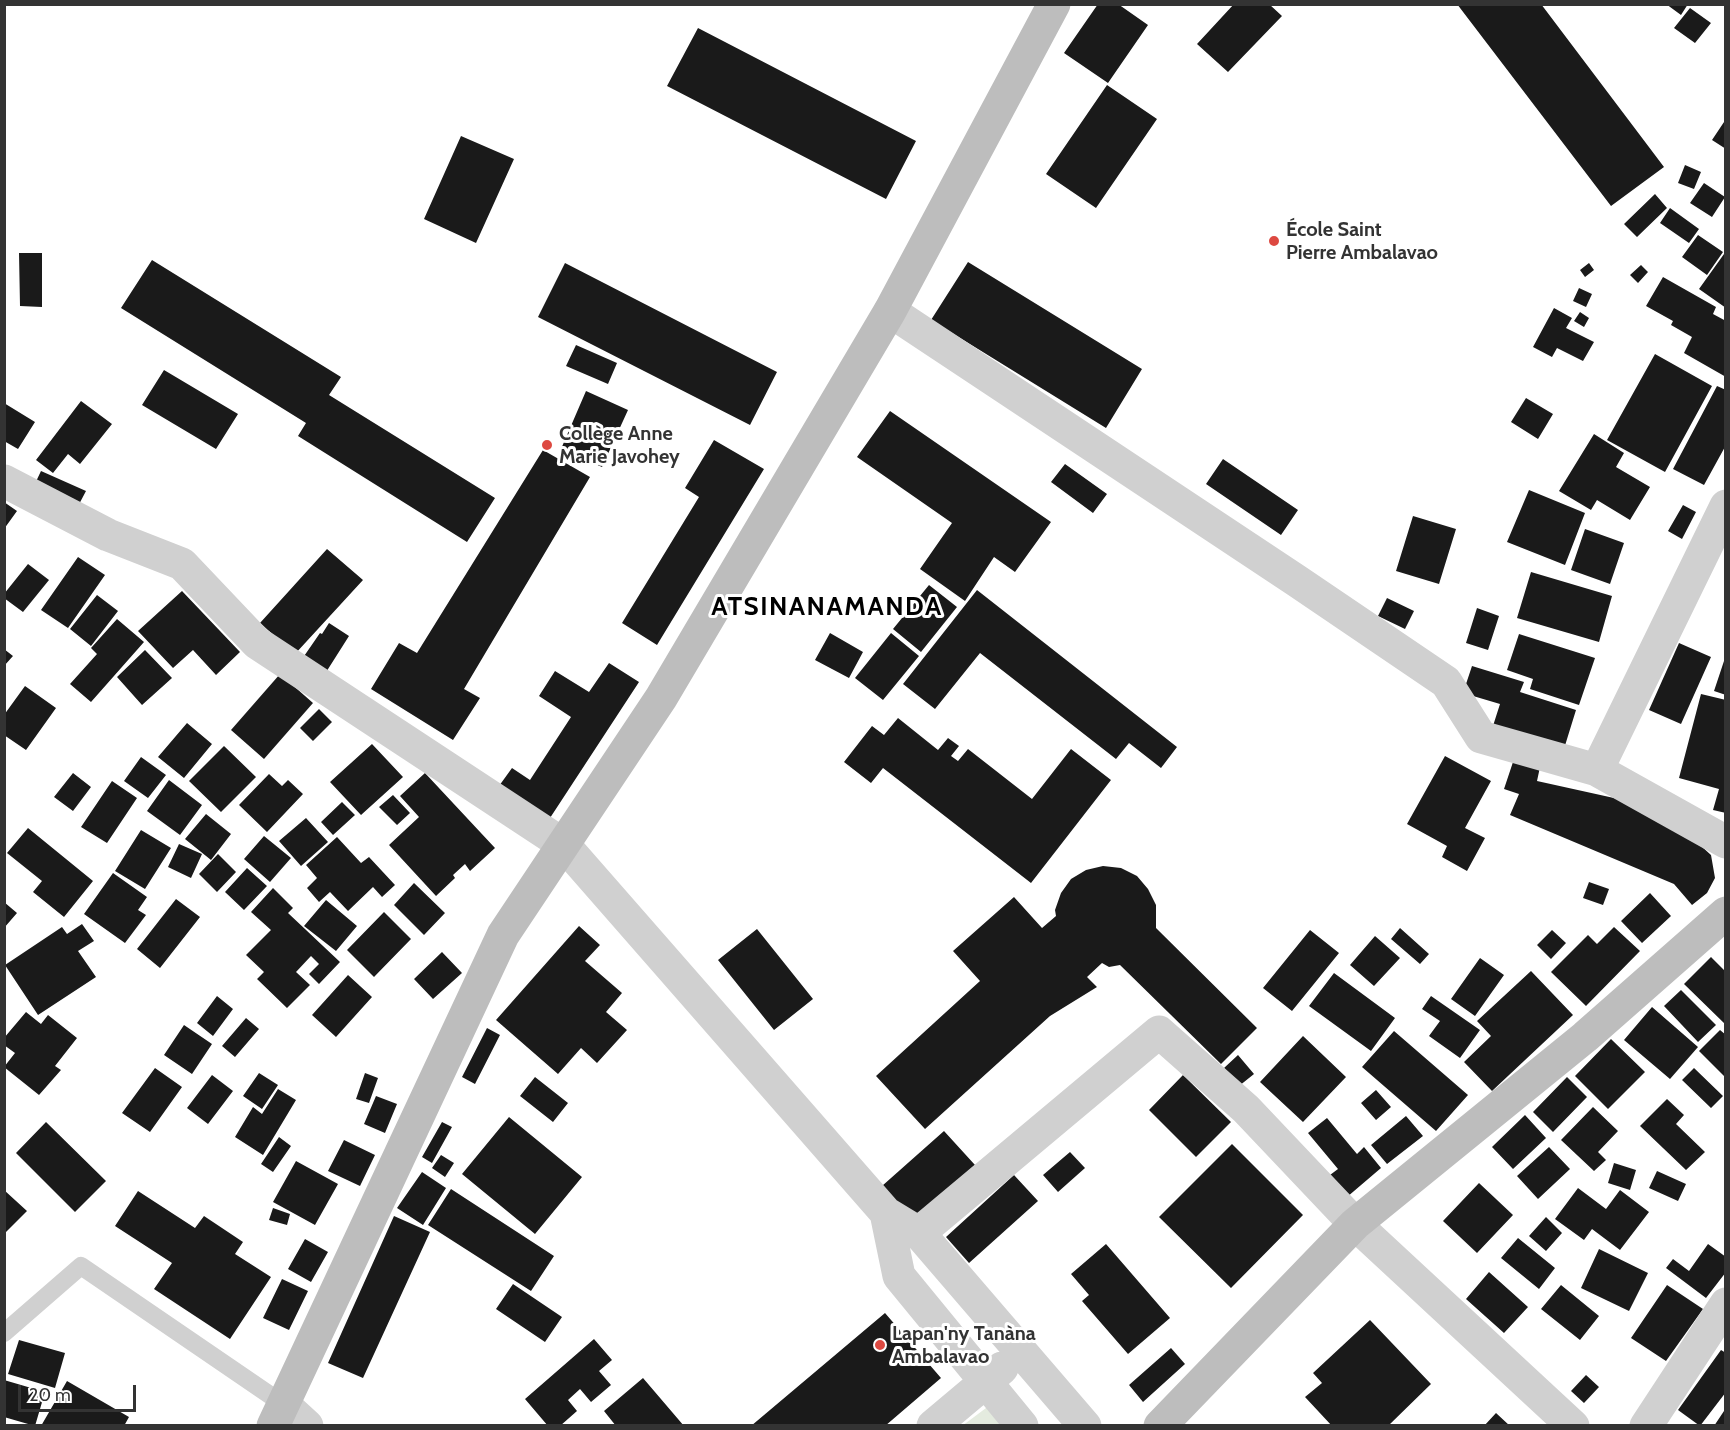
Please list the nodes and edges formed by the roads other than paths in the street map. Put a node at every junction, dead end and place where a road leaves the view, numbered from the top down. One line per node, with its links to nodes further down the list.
1 (1054, 4): 2 (street)
2 (890, 312): 5 (street); 7 (street)
3 (4, 480): 7 (street)
4 (1725, 506): 5 (street)
5 (1596, 770): 6 (street)
6 (1725, 842)
7 (564, 845): 9 (street); 16 (street)
8 (1725, 913): 10 (street)
9 (886, 1213): 11 (street); 15 (street)
10 (1355, 1224): 11 (street); 21 (street); 22 (street)
11 (919, 1233): 14 (street)
12 (1725, 1304): 23 (street)
13 (4, 1333): 16 (lane)
14 (1022, 1351): 15 (street); 20 (street)
15 (986, 1380): 18 (street); 19 (street)
16 (278, 1415): 17 (street)
17 (307, 1425)
18 (933, 1425)
19 (1022, 1425)
20 (1085, 1425)
21 (1160, 1425)
22 (1573, 1425)
23 (1646, 1425)

